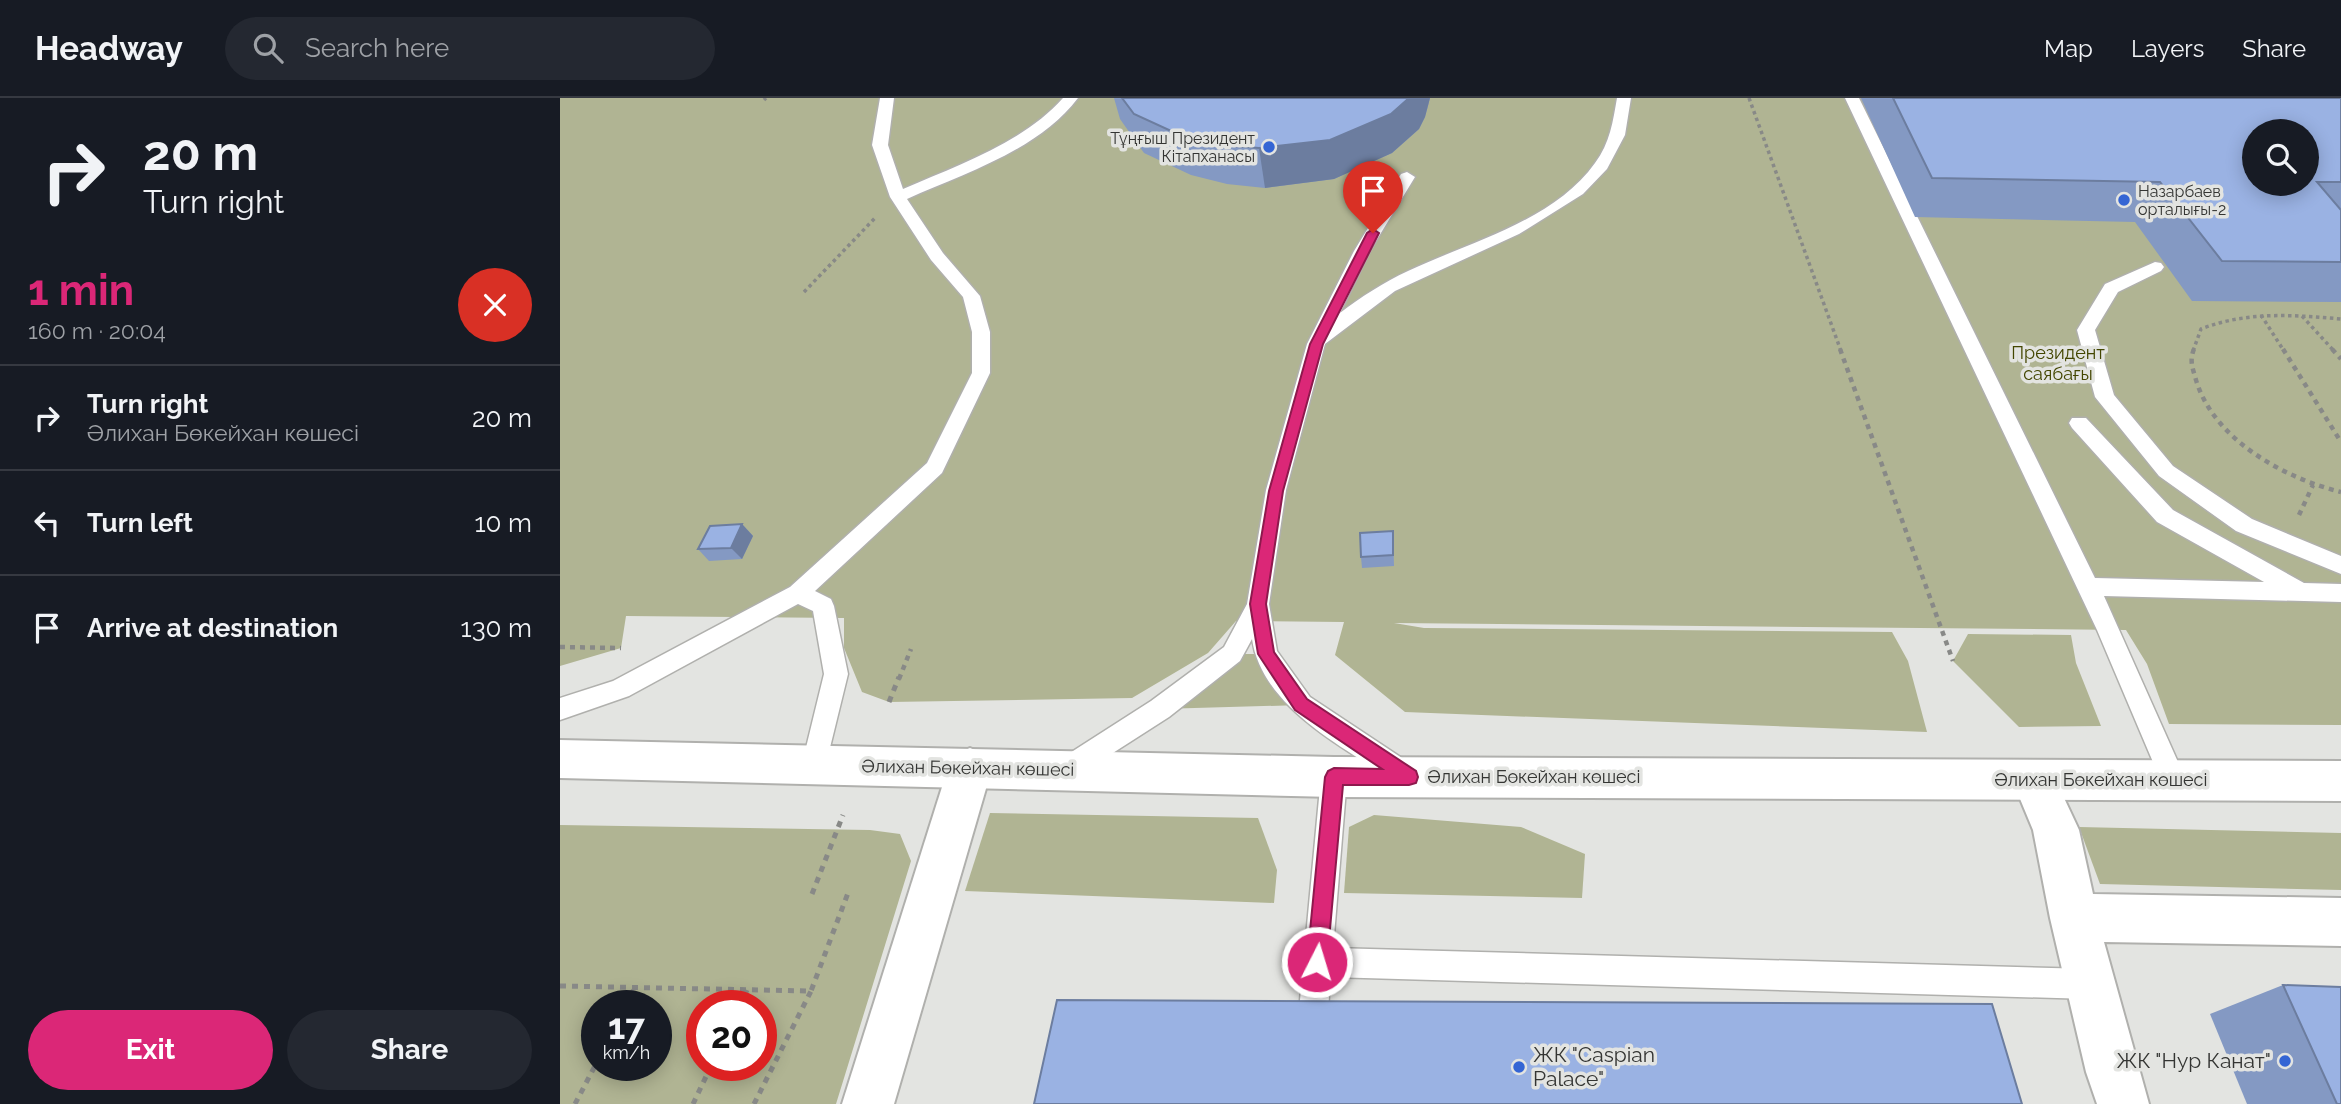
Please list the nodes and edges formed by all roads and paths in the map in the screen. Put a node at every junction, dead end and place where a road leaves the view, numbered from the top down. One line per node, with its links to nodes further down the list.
1 (887, 98): 7 (lane)
2 (1071, 98): 7 (lane)
3 (1624, 98): 13 (lane)
4 (1749, 98): 27 (path)
5 (1852, 98): 19 (lane)
6 (1407, 177): 13 (lane)
7 (898, 197): 9 (path); 21 (lane)
8 (2155, 267): 18 (lane)
9 (804, 292)
10 (2261, 314): 11 (path); 16 (path); 17 (path)
11 (2301, 315): 12 (path); 14 (path)
12 (2341, 319)
13 (1316, 344): 23 (lane)
14 (2341, 359)
15 (2079, 423): 20 (lane)
16 (2341, 442)
17 (2341, 492)
18 (2341, 565)
19 (2088, 587): 20 (lane); 36 (lane)
20 (2301, 592): 22 (lane)
21 (798, 593): 29 (lane); 31 (lane)
22 (2341, 593)
23 (1258, 604): 33 (lane); 35 (lane)
24 (560, 647): 25 (path)
25 (621, 648)
26 (911, 649): 28 (path)
27 (1953, 661)
28 (889, 702)
29 (560, 709)
30 (560, 759): 31 (street, Әлихан Бөкейхан көшесі)
31 (816, 764): 32 (street, Әлихан Бөкейхан көшесі)
32 (970, 768): 33 (street, Әлихан Бөкейхан көшесі); 58 (street)
33 (1065, 771): 34 (street, Әлихан Бөкейхан көшесі)
34 (1334, 777): 35 (street, Әлихан Бөкейхан көшесі); 44 (lane)
35 (1409, 777): 38 (street, Әлихан Бөкейхан көшесі)
36 (2173, 780): 37 (street, Әлихан Бөкейхан көшесі); 38 (street, Әлихан Бөкейхан көшесі)
37 (2341, 781)
38 (2035, 782): 42 (street)
39 (843, 815): 40 (path)
40 (812, 894)
41 (848, 894): 51 (path)
42 (2074, 918): 43 (street); 45 (street)
43 (2341, 922)
44 (1317, 962): 45 (lane); 52 (lane)
45 (2090, 984): 59 (street)
46 (560, 986): 47 (path)
47 (635, 987): 48 (path); 49 (path)
48 (633, 990)
49 (747, 990)
50 (777, 990): 51 (path)
51 (811, 991): 57 (path)
52 (1309, 1065)
53 (587, 1081): 55 (path)
54 (704, 1081): 56 (path)
55 (575, 1104)
56 (693, 1104)
57 (754, 1104)
58 (868, 1104)
59 (2123, 1104)

